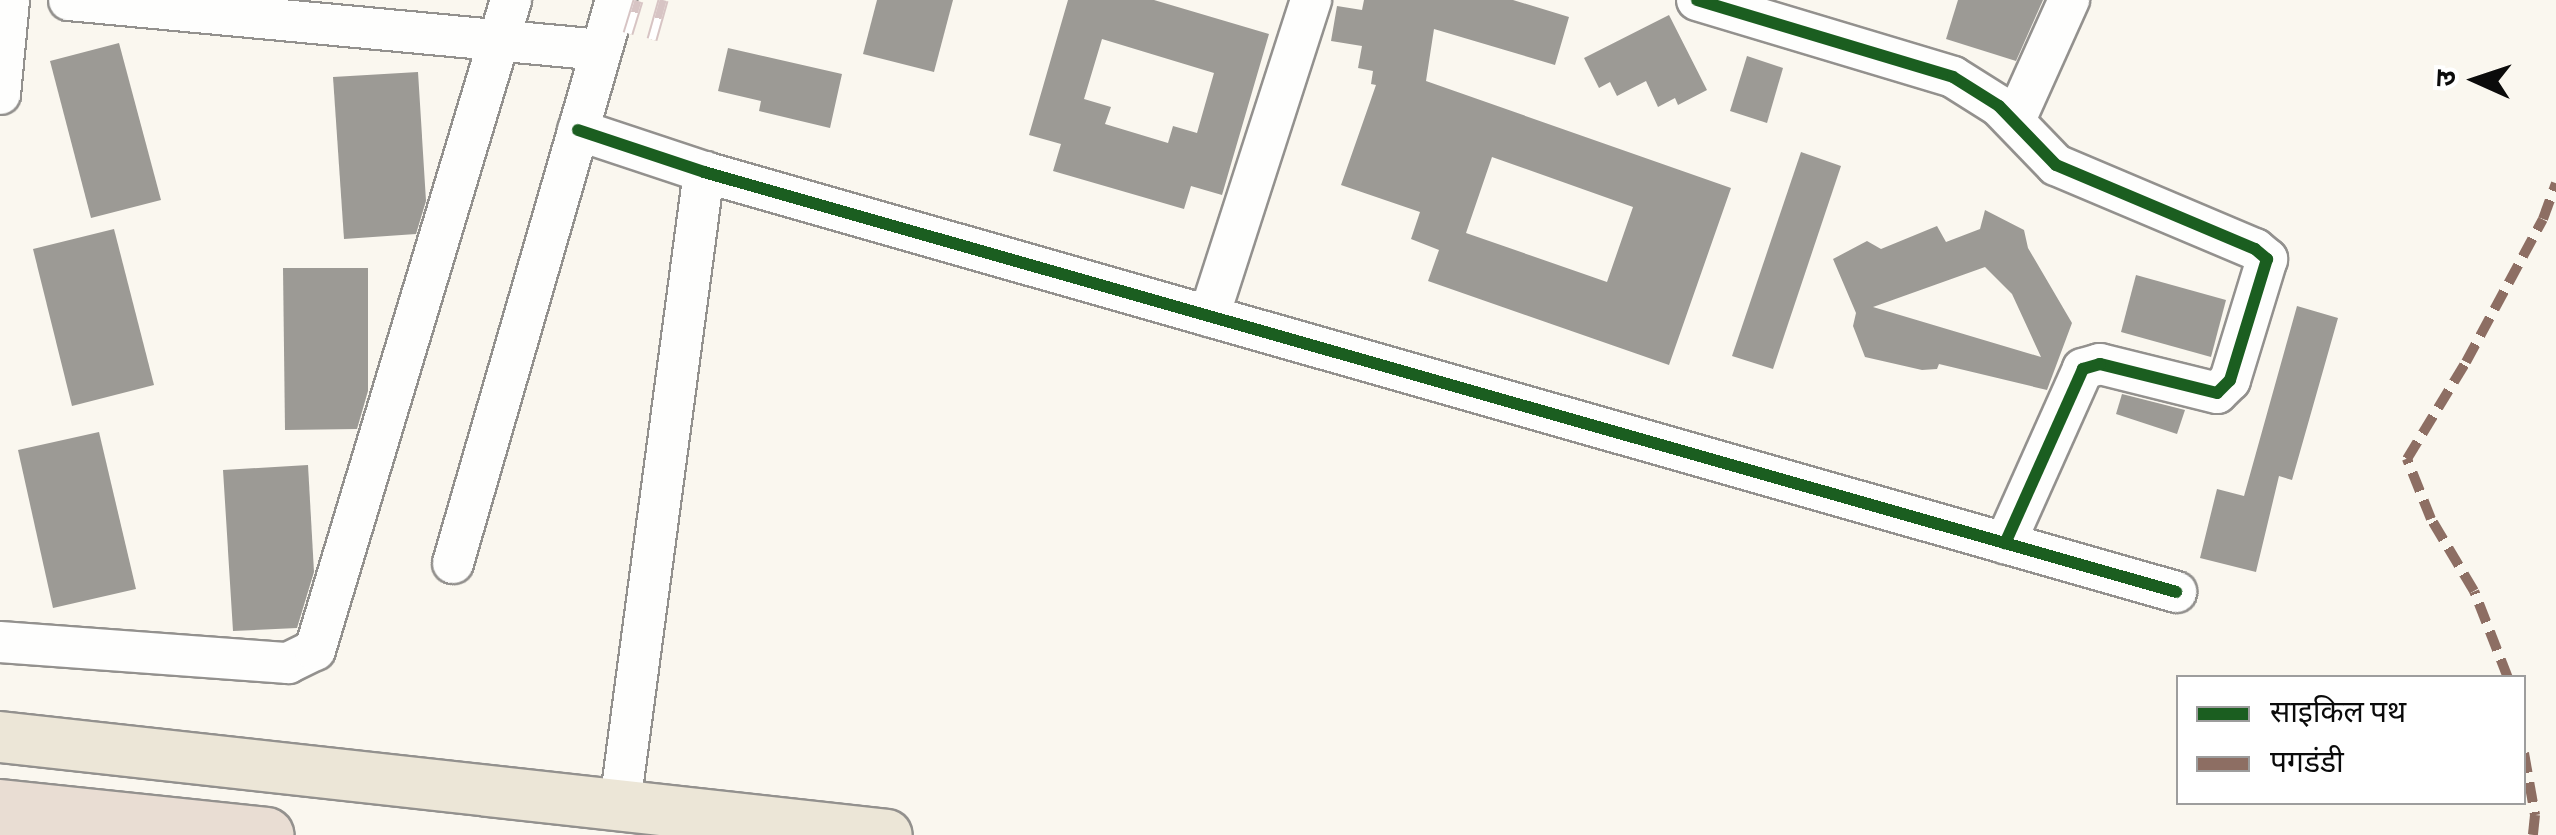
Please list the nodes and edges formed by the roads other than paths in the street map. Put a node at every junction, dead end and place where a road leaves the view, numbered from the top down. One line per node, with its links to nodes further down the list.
1 (8, 0): 10 (street)
2 (69, 0): 8 (street)
3 (510, 0): 8 (street)
4 (616, 0): 9 (street)
5 (1310, 0): 14 (street)
6 (1696, 0): 11 (street)
7 (2070, 0): 11 (street)
8 (497, 43): 9 (street); 18 (street)
9 (602, 50): 12 (street)
10 (0, 94)
11 (2015, 120): 15 (street)
12 (578, 130): 13 (street); 16 (street)
13 (704, 172): 14 (street); 20 (street)
14 (1209, 316): 15 (street)
15 (2005, 543): 17 (street)
16 (453, 563)
17 (2176, 592)
18 (0, 642)
19 (0, 737): 20 (main road)
20 (620, 804): 23 (main road)
21 (0, 806): 22 (highway)
22 (266, 835)
23 (887, 835)

